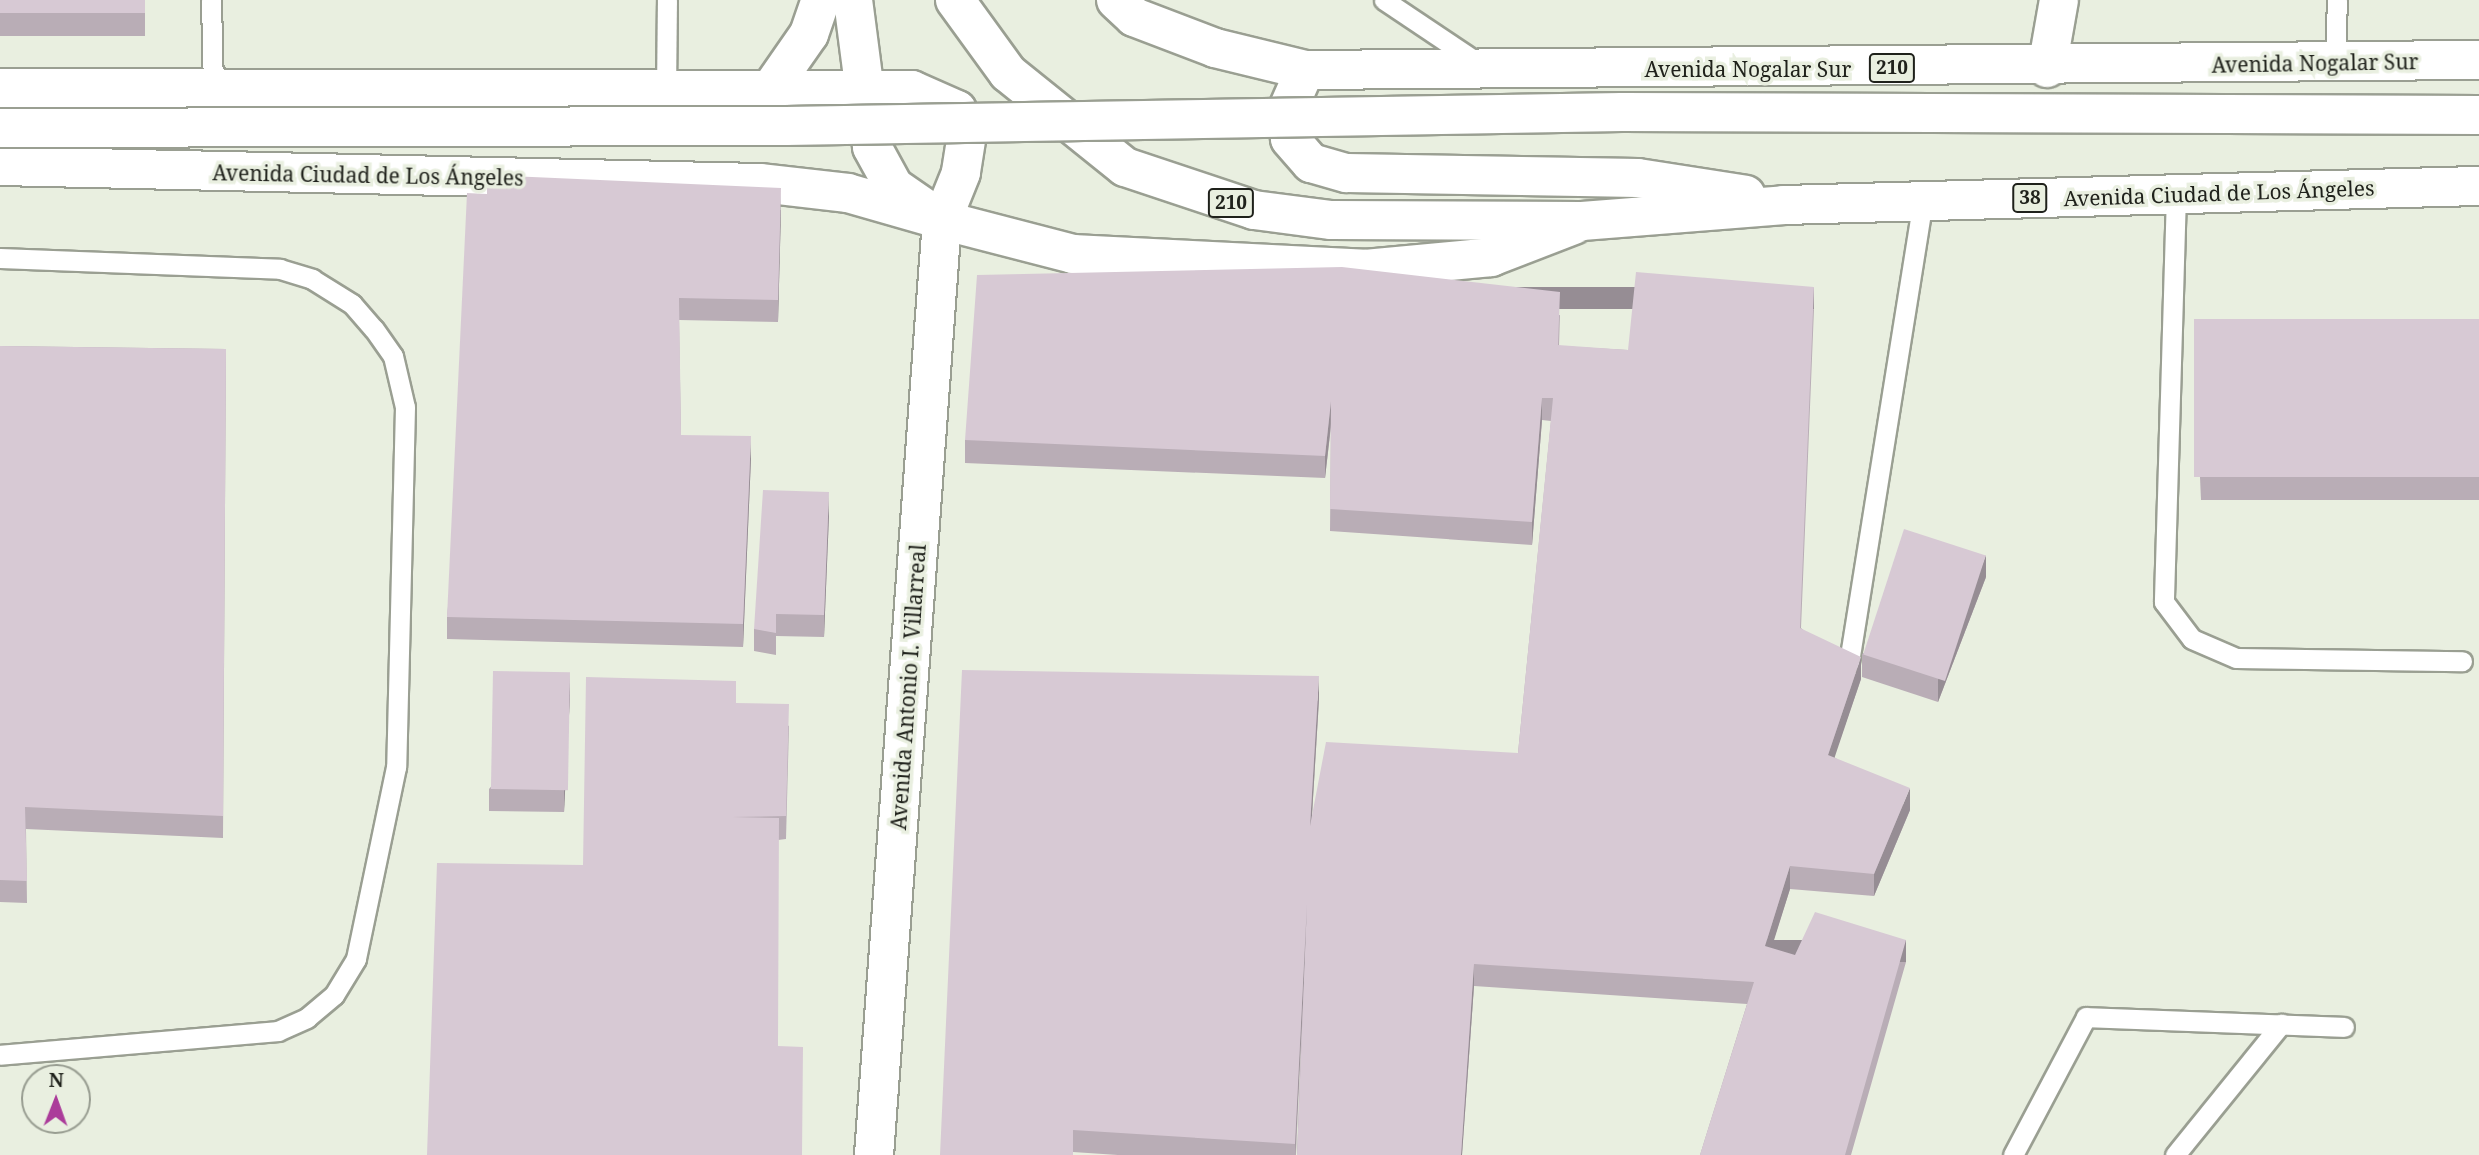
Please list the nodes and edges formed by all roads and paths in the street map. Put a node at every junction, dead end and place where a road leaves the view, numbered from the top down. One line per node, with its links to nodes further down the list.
1 (211, 0): 16 (lane)
2 (667, 0): 19 (lane)
3 (821, 0): 17 (main road)
4 (853, 0): 18 (main road)
5 (954, 0): 28 (main road, 210)
6 (1116, 0): 13 (main road, Avenida Nogalar Sur / 210)
7 (1384, 0): 14 (lane)
8 (2059, 0): 12 (main road)
9 (2337, 0): 11 (lane)
10 (2479, 60): 11 (main road, Avenida Nogalar Sur / 210)
11 (2335, 62): 12 (main road, Avenida Nogalar Sur / 210)
12 (2047, 68): 14 (main road, Avenida Nogalar Sur / 210)
13 (1305, 70): 14 (main road, Avenida Nogalar Sur / 210); 26 (main road)
14 (1487, 70)
15 (0, 88): 16 (main road)
16 (213, 88): 19 (main road)
17 (770, 90): 18 (main road); 19 (main road)
18 (863, 91): 27 (main road); 27 (main road, Avenida Antonio I. Villarreal)
19 (666, 92)
20 (2479, 115): 21 (main road, bridge)
21 (0, 128)
22 (0, 166): 27 (main road, Avenida Ciudad de Los Ángeles)
23 (2479, 186): 24 (main road, Avenida Ciudad de Los Ángeles / 38)
24 (2176, 194): 25 (main road, Avenida Ciudad de Los Ángeles / 38); 30 (lane)
25 (1923, 201): 26 (main road, Avenida Ciudad de Los Ángeles / 38); 31 (lane)
26 (1784, 205): 28 (main road, Avenida Ciudad de Los Ángeles / 38)
27 (942, 220): 28 (main road); 35 (main road, Avenida Antonio I. Villarreal)
28 (1583, 220)
29 (0, 258): 34 (lane)
30 (2462, 661)
31 (1849, 662)
32 (2281, 1024): 33 (lane); 36 (lane); 37 (lane)
33 (2344, 1027)
34 (0, 1055)
35 (874, 1155)
36 (2013, 1155)
37 (2175, 1155)

